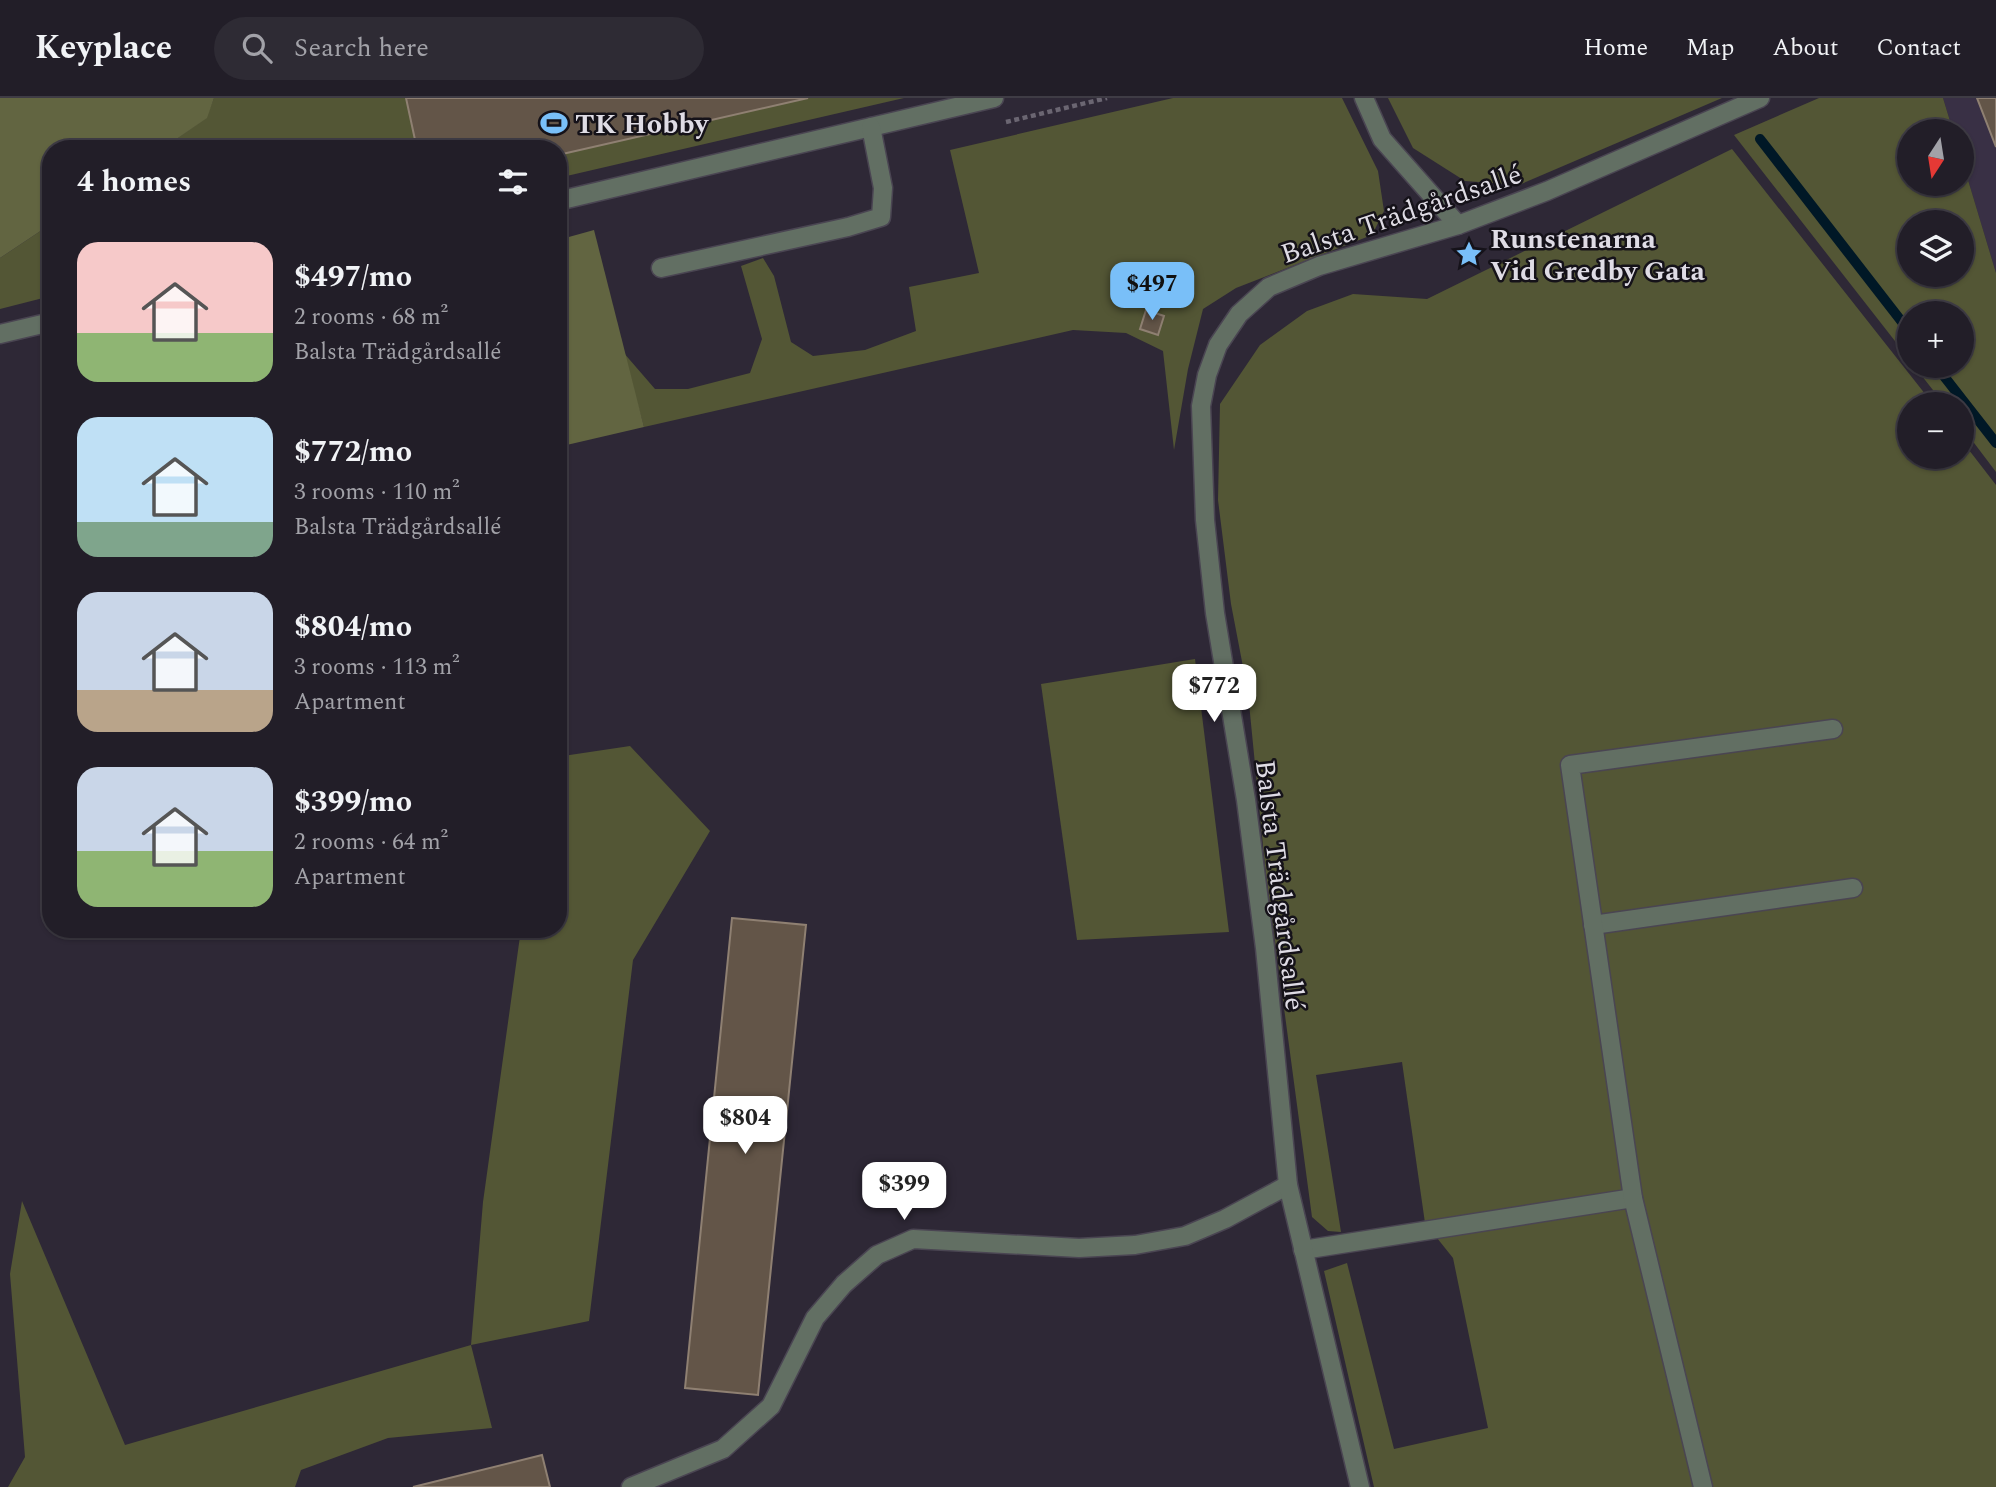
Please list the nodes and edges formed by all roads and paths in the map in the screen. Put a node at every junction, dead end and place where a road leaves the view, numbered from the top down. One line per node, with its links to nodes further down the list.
1 (995, 98): 4 (street)
2 (1364, 98): 6 (street)
3 (1760, 98): 6 (street, Balsta Trädgårdsallé)
4 (871, 127): 5 (street); 7 (street)
5 (567, 199)
6 (1458, 225): 13 (street, Balsta Trädgårdsallé)
7 (661, 268)
8 (42, 324): 9 (street)
9 (0, 334)
10 (1833, 729): 12 (street)
11 (1853, 888): 12 (street)
12 (1593, 925): 14 (street)
13 (1288, 1185): 15 (street, Balsta Trädgårdsallé); 16 (street)
14 (1633, 1198): 15 (street); 18 (street)
15 (1303, 1250): 17 (street, Balsta Trädgårdsallé)
16 (631, 1487)
17 (1360, 1487)
18 (1703, 1487)

